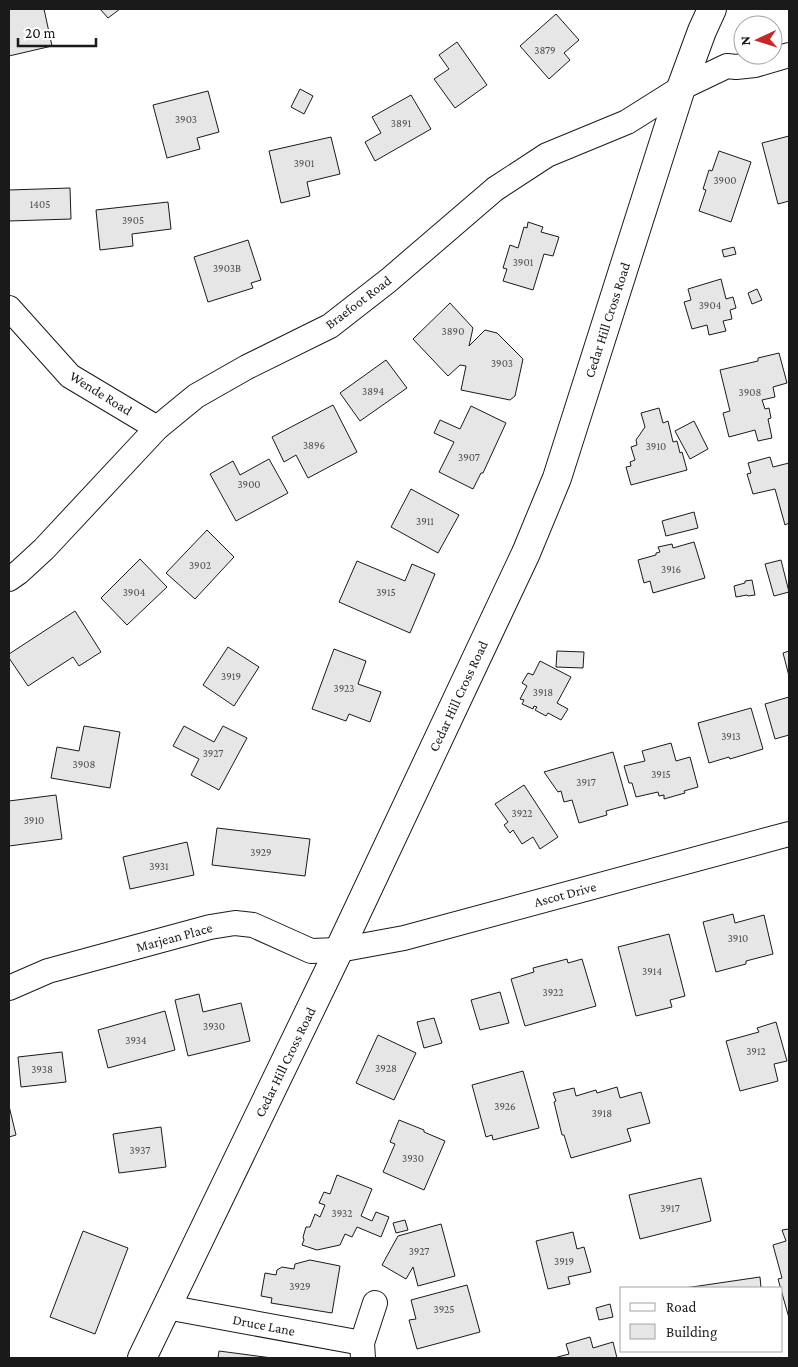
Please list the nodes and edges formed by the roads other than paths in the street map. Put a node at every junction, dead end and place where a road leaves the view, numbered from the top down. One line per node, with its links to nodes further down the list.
1 (712, 9): 3 (main road, Cedar Hill Cross Road)
2 (789, 56): 3 (street, Braefoot Road)
3 (681, 88): 5 (street, Braefoot Road); 8 (main road, Cedar Hill Cross Road)
4 (9, 308): 5 (street, Wende Road)
5 (157, 428): 6 (street, Braefoot Road)
6 (9, 579)
7 (789, 834): 8 (street, Ascot Drive)
8 (339, 950): 9 (street, Marjean Place); 11 (main road, Cedar Hill Cross Road)
9 (9, 988)
10 (374, 1303): 12 (street, Druce Lane)
11 (166, 1307): 12 (street, Druce Lane); 13 (main road, Cedar Hill Cross Road)
12 (363, 1351)
13 (142, 1358)

